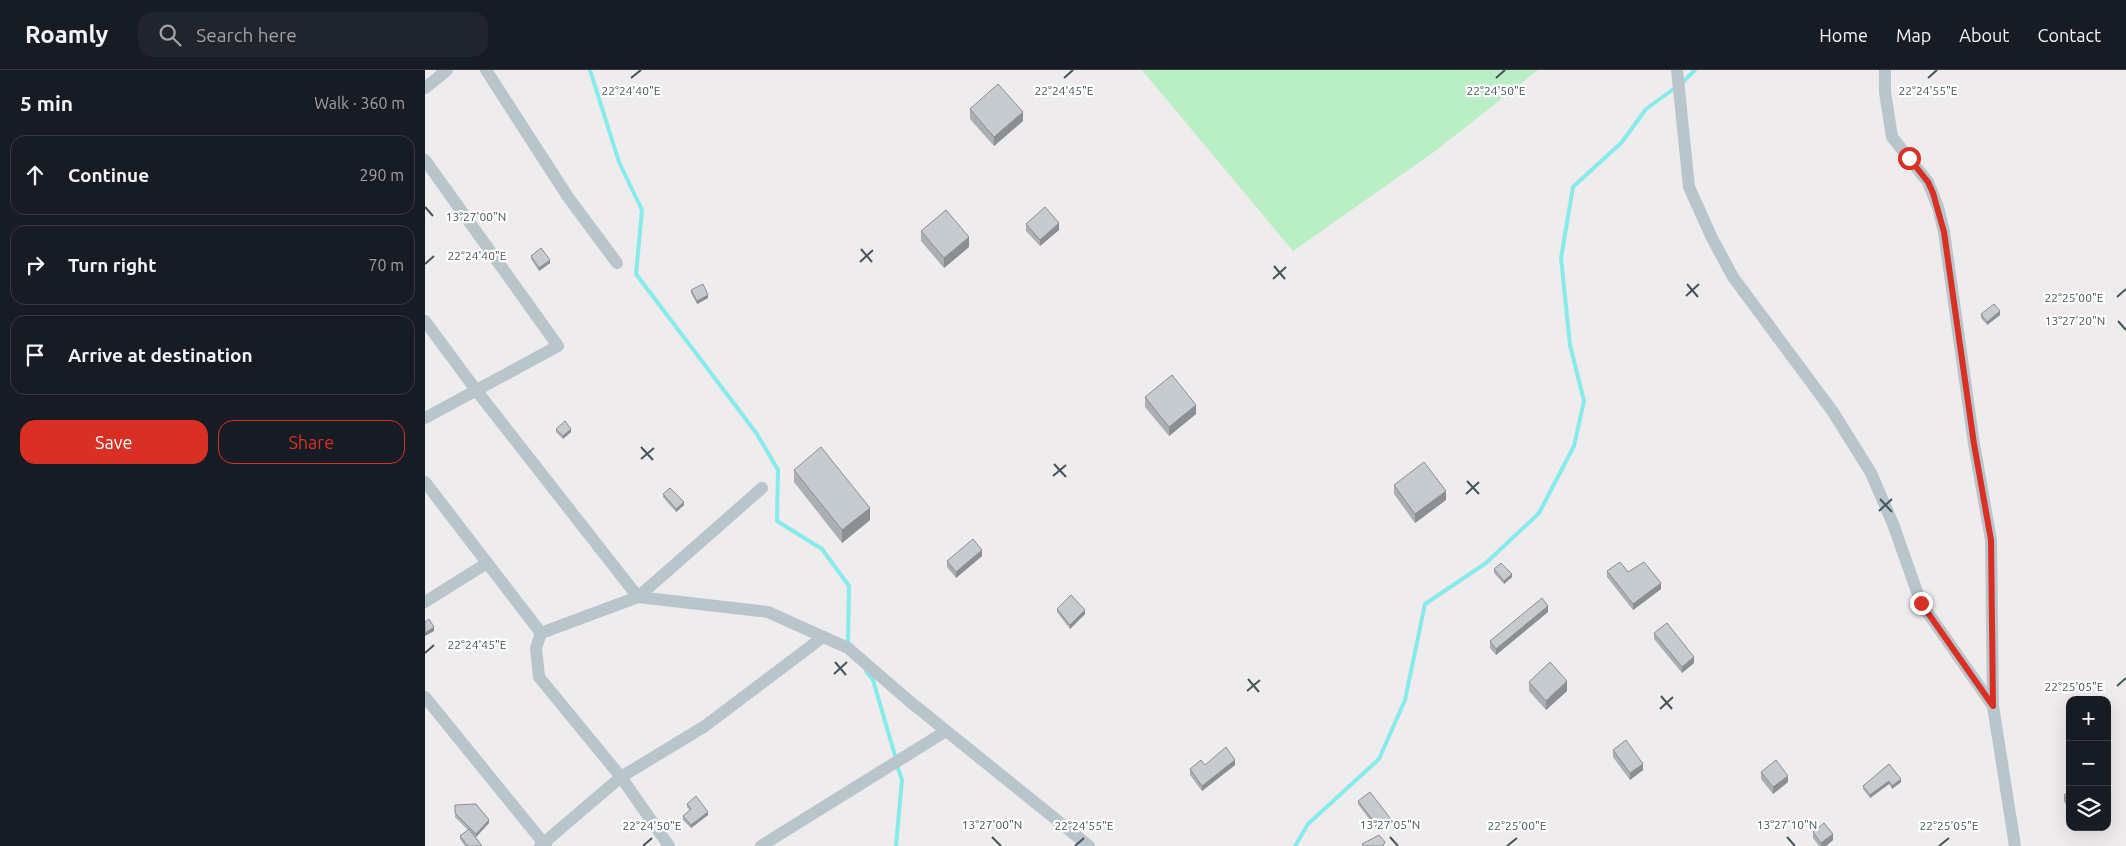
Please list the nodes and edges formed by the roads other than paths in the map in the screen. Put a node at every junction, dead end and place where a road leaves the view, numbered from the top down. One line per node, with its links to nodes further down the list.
1 (447, 70): 5 (street)
2 (486, 70): 7 (street)
3 (1677, 70): 19 (street)
4 (1885, 70): 19 (street)
5 (425, 88)
6 (425, 160): 9 (street)
7 (617, 263)
8 (425, 321): 9 (street)
9 (476, 390): 10 (street); 14 (street)
10 (425, 418)
11 (425, 482): 13 (street)
12 (762, 488): 14 (street)
13 (487, 563): 15 (street); 16 (street)
14 (638, 597): 16 (street); 17 (street)
15 (425, 602)
16 (541, 633): 21 (street)
17 (823, 637): 20 (street); 21 (street)
18 (425, 697): 22 (street)
19 (1993, 706): 26 (street)
20 (946, 731): 24 (street); 25 (street)
21 (621, 777): 22 (street); 23 (street)
22 (543, 845)
23 (669, 846)
24 (761, 846)
25 (1089, 846)
26 (2015, 846)

